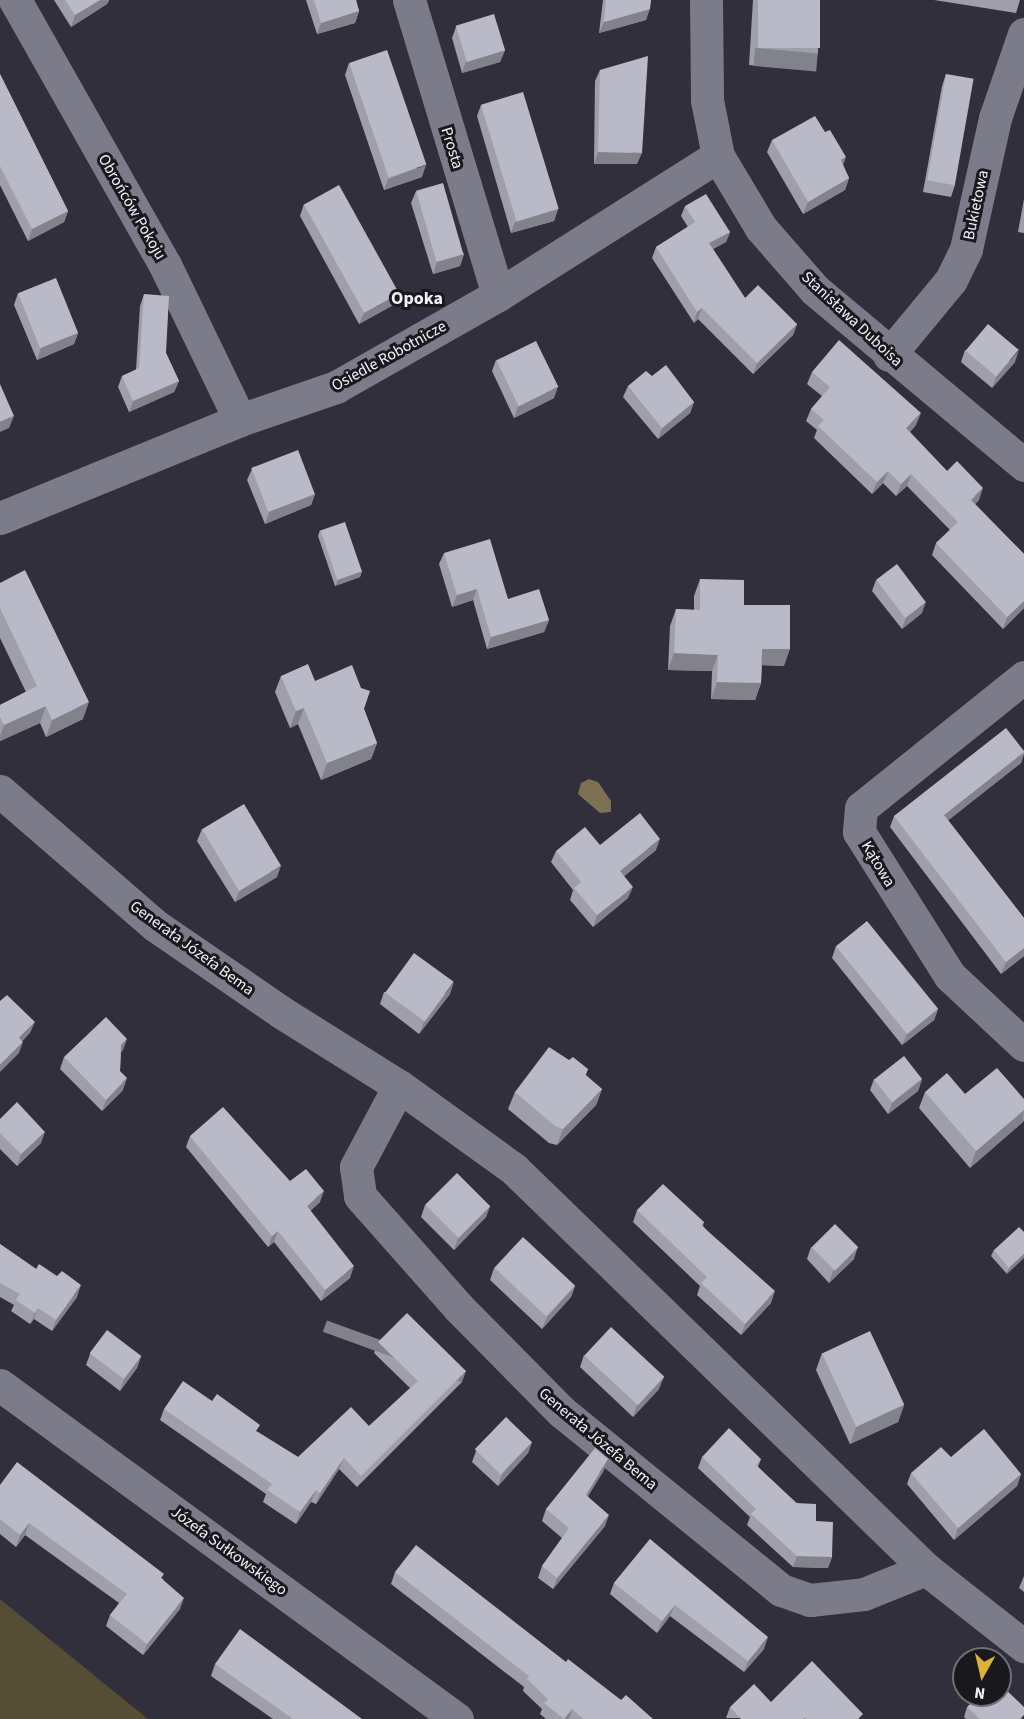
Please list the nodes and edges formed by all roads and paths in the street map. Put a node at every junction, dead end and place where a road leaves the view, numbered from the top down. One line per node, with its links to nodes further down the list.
1 (15, 0): 8 (street, Obrońców Pokoju)
2 (409, 0): 6 (street, Prosta)
3 (706, 0): 5 (street, Stanisława Duboisa)
4 (1024, 34): 7 (street, Bukietowa)
5 (718, 156): 6 (street, Osiedle Robotnicze); 7 (street, Stanisława Duboisa)
6 (498, 295): 8 (street, Osiedle Robotnicze)
7 (889, 355): 9 (street, Stanisława Duboisa)
8 (240, 420): 10 (street, Osiedle Robotnicze)
9 (1024, 465)
10 (0, 518)
11 (1024, 677): 13 (street, Kątowa)
12 (0, 791): 14 (street, Generała Józefa Bema)
13 (1024, 1045)
14 (399, 1086): 16 (street, Generała Józefa Bema); 16 (street, Generała Józefa Bema)
15 (0, 1385): 18 (street, Józefa Sułkowskiego)
16 (926, 1569): 17 (street, Generała Józefa Bema)
17 (1024, 1646)
18 (457, 1719)

